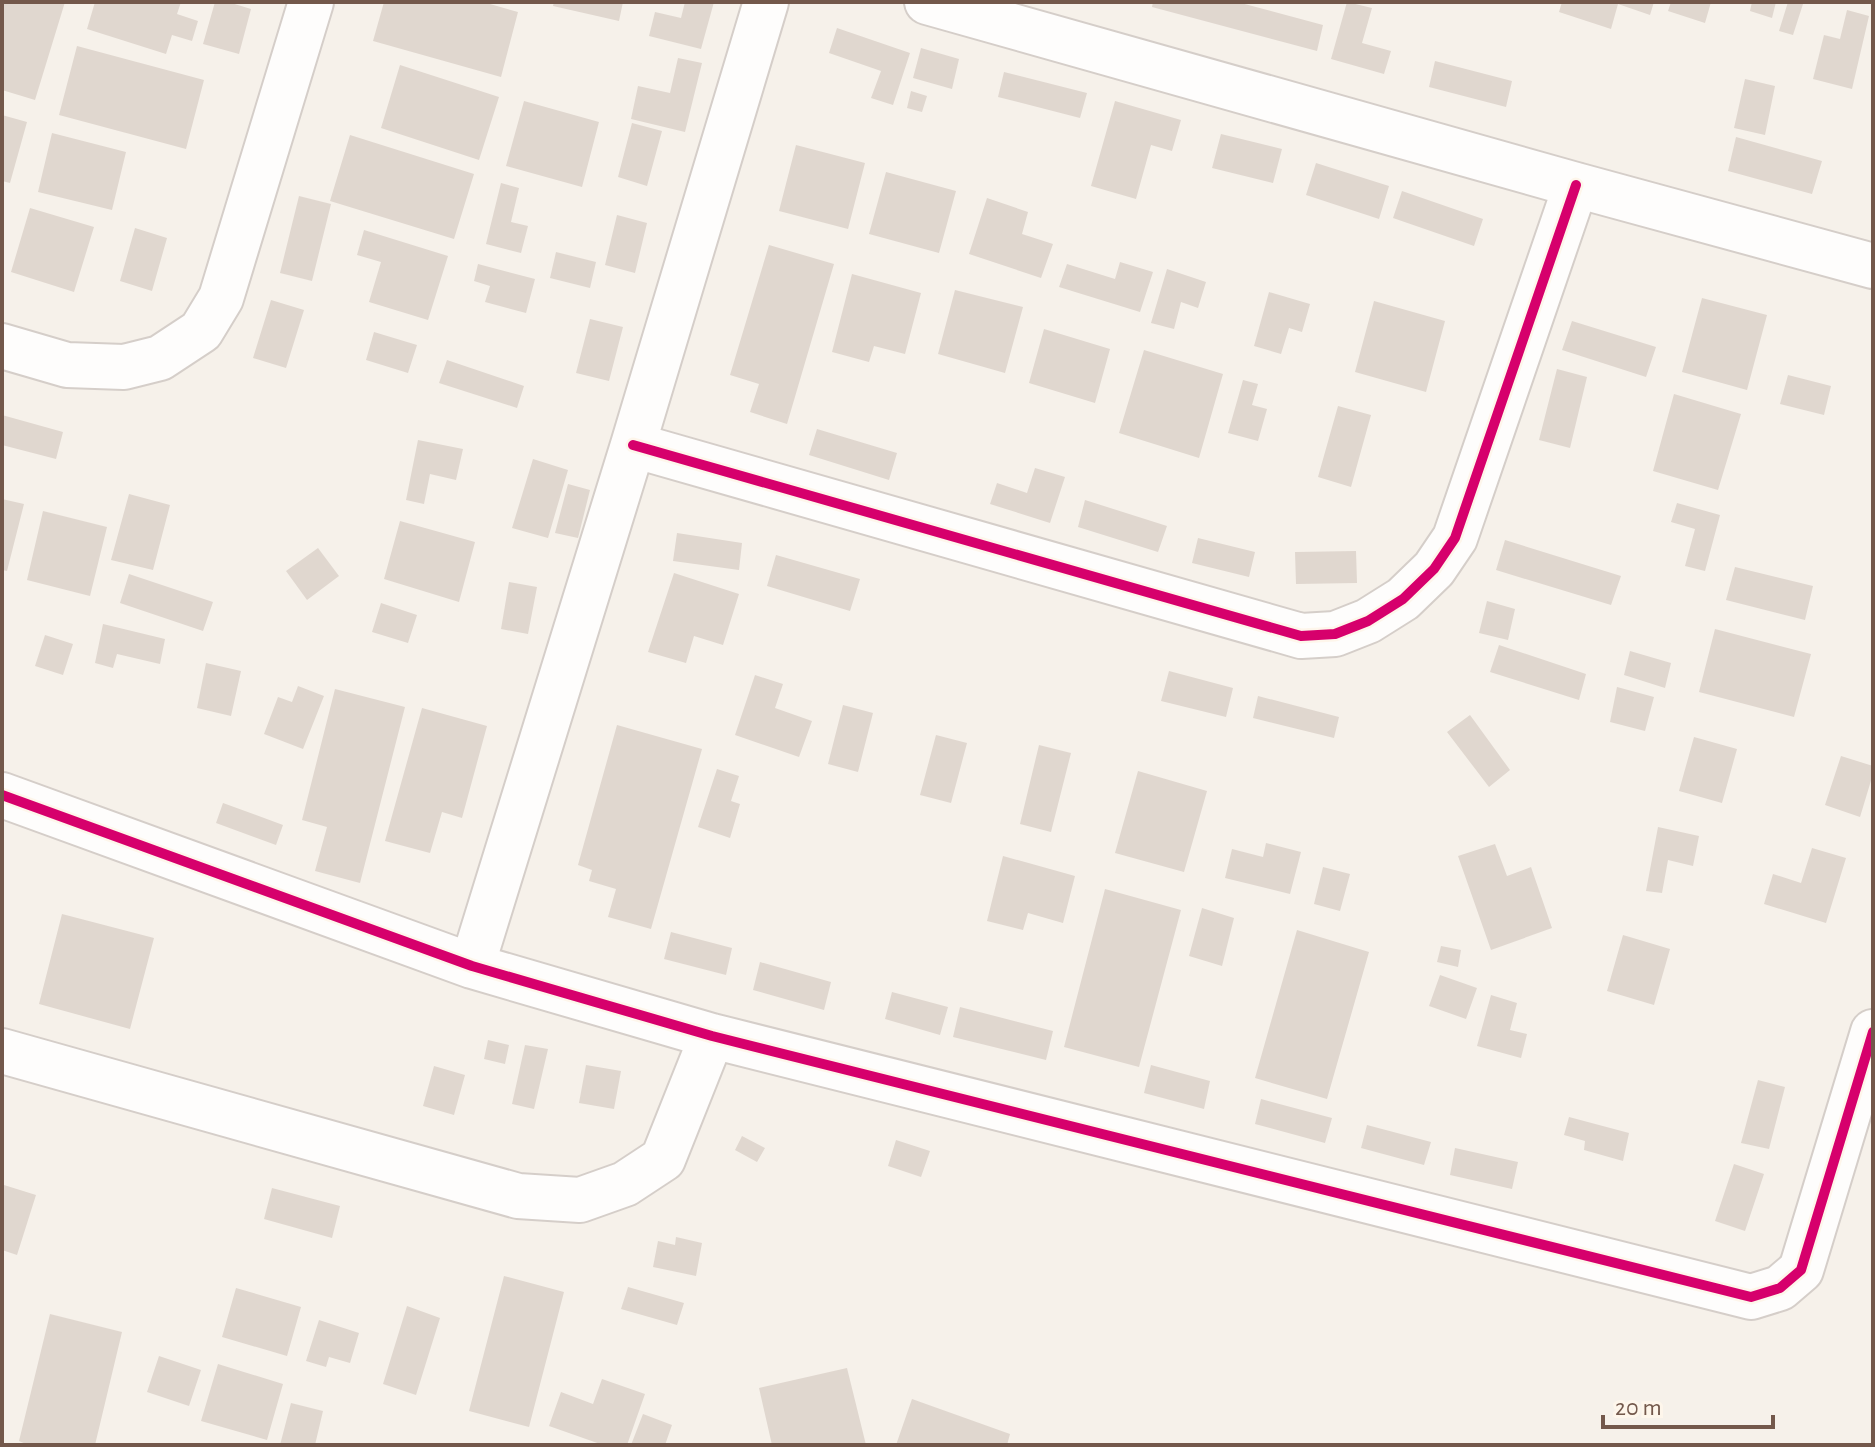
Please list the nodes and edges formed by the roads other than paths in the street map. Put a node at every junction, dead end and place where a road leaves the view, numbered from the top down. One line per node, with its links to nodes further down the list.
1 (311, 2): 6 (street)
2 (766, 2): 7 (street)
3 (927, 2): 4 (street)
4 (1576, 185): 5 (street); 7 (street)
5 (1873, 266)
6 (2, 346)
7 (633, 445): 9 (street)
8 (2, 795): 9 (street)
9 (472, 966): 11 (street)
10 (1873, 1032): 11 (street)
11 (712, 1036): 12 (street)
12 (2, 1051)

